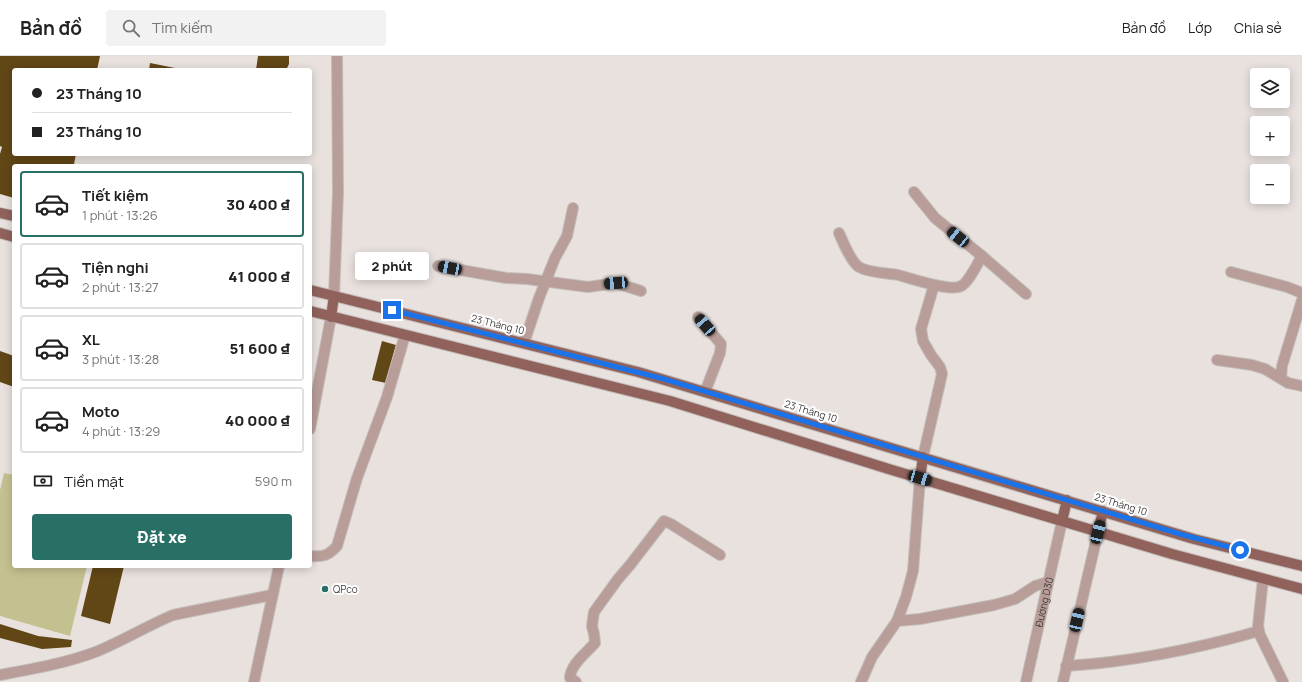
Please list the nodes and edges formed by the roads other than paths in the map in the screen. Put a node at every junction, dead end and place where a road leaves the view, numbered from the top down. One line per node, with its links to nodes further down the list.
1 (336, 56): 18 (street)
2 (914, 192): 9 (street)
3 (573, 208): 12 (street)
4 (0, 213): 5 (main road)
5 (12, 216)
6 (0, 233): 8 (main road)
7 (839, 233): 13 (street)
8 (12, 236)
9 (982, 256): 13 (street); 17 (street)
10 (438, 266): 12 (street)
11 (1231, 272): 16 (street)
12 (546, 281): 15 (street); 24 (street)
13 (934, 285): 30 (street)
14 (312, 290): 18 (main road, 23 Tháng 10)
15 (641, 291)
16 (1302, 293)
17 (1026, 294)
18 (334, 296): 21 (main road); 24 (main road, 23 Tháng 10)
19 (1302, 300): 26 (street)
20 (312, 312): 21 (main road)
21 (331, 317): 23 (main road); 29 (street)
22 (698, 317): 28 (street)
23 (405, 335): 31 (main road); 37 (street)
24 (524, 343): 28 (main road, 23 Tháng 10)
25 (1217, 360): 26 (street)
26 (1280, 378): 27 (street)
27 (1302, 386)
28 (705, 392): 30 (main road, 23 Tháng 10)
29 (312, 418)
30 (923, 457): 31 (main road); 32 (main road, 23 Tháng 10)
31 (920, 478): 34 (main road); 44 (street)
32 (1067, 500): 33 (main road, 23 Tháng 10); 34 (main road)
33 (1103, 511): 35 (main road); 38 (main road, 23 Tháng 10)
34 (1062, 521): 35 (main road); 41 (street, Đường D30)
35 (1098, 532): 40 (main road); 46 (street)
36 (720, 555): 49 (street)
37 (312, 556)
38 (1302, 566)
39 (278, 568): 43 (street)
40 (1263, 579): 42 (main road); 45 (street)
41 (1048, 582): 44 (street); 51 (street, Đường D30)
42 (1302, 589)
43 (272, 594): 47 (street); 48 (street)
44 (897, 621): 50 (street)
45 (1259, 631): 46 (street); 53 (street)
46 (1066, 666): 52 (street)
47 (0, 675)
48 (254, 682)
49 (576, 682)
50 (861, 682)
51 (1026, 682)
52 (1062, 682)
53 (1283, 682)

